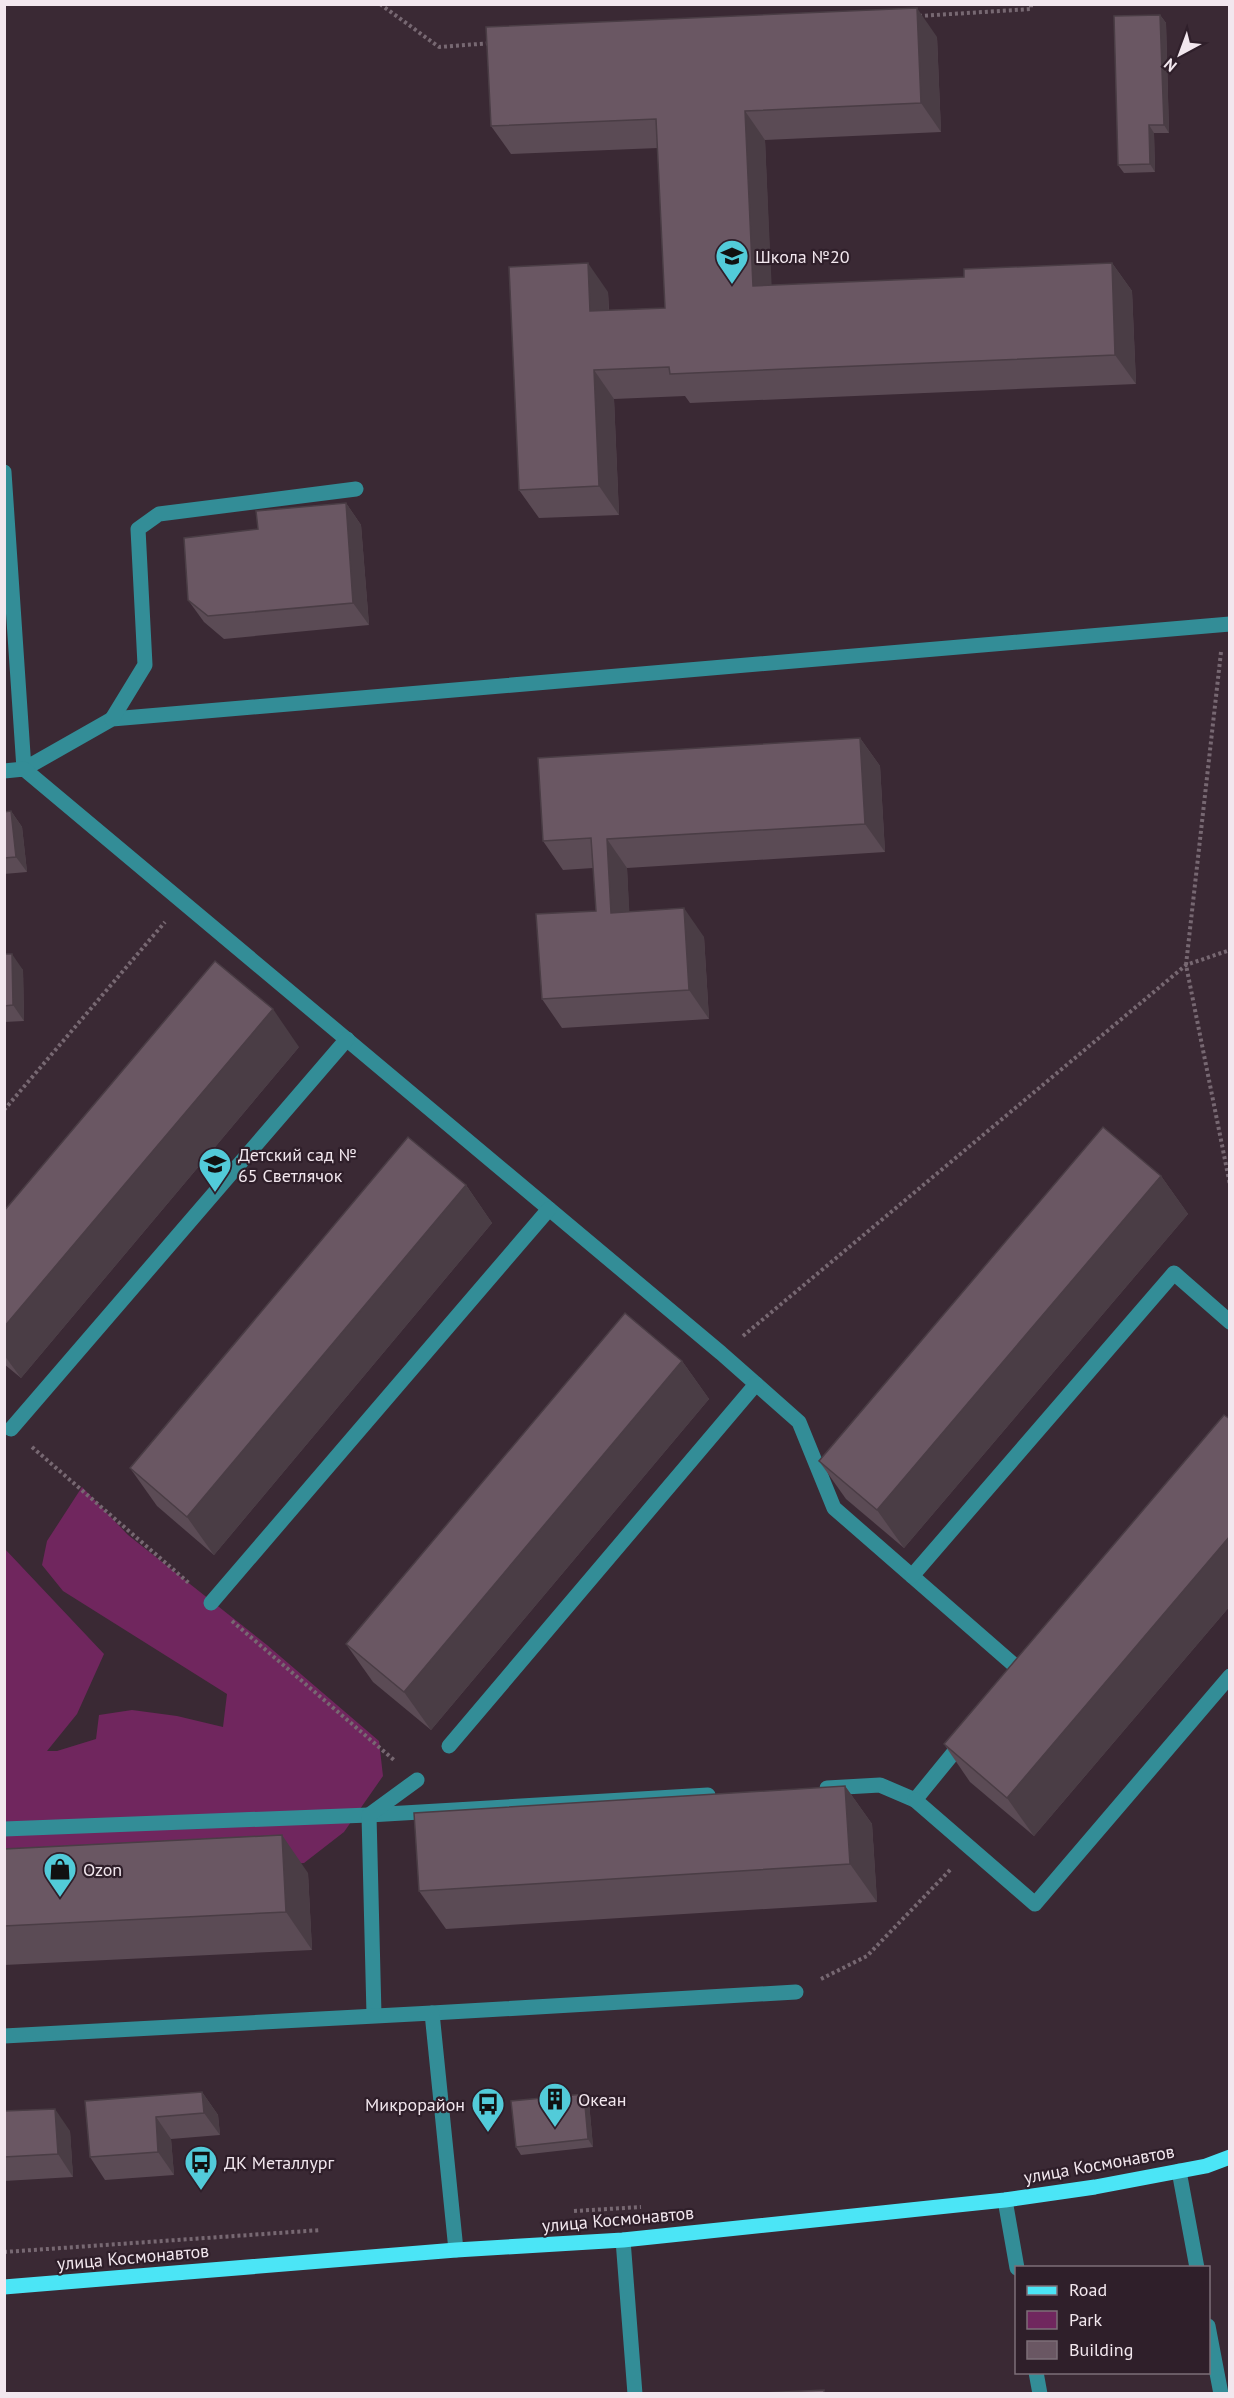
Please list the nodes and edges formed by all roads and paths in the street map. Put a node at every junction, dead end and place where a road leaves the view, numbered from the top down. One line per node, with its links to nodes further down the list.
1 (380, 4): 4 (path)
2 (1031, 4): 3 (path)
3 (913, 17)
4 (498, 43)
5 (4, 472): 9 (lane)
6 (356, 489): 8 (lane)
7 (1227, 625): 8 (lane); 13 (path)
8 (112, 719): 9 (lane)
9 (24, 769): 10 (lane); 11 (lane)
10 (4, 771)
11 (183, 901): 14 (lane); 15 (path)
12 (1230, 950): 13 (path)
13 (1186, 965): 16 (path); 19 (path)
14 (347, 1040): 17 (lane); 21 (lane)
15 (4, 1110)
16 (1230, 1185)
17 (549, 1209): 19 (lane); 23 (lane)
18 (1230, 1322): 22 (lane)
19 (722, 1353): 20 (lane)
20 (756, 1384): 22 (lane); 27 (lane)
21 (11, 1429)
22 (912, 1576): 24 (lane)
23 (211, 1603)
24 (1037, 1653)
25 (1230, 1676): 34 (lane)
26 (976, 1726): 31 (lane)
27 (449, 1746)
28 (417, 1780): 32 (lane)
29 (808, 1789): 31 (lane)
30 (725, 1794): 32 (lane)
31 (915, 1800): 34 (lane)
32 (369, 1815): 33 (lane); 37 (lane)
33 (4, 1829)
34 (972, 1848): 35 (path)
35 (796, 1992): 36 (lane)
36 (432, 2013): 37 (lane); 46 (lane)
37 (374, 2015): 38 (lane)
38 (4, 2036)
39 (1230, 2157): 40 (main road, улица Космонавтов)
40 (1179, 2171): 41 (main road, улица Космонавтов); 49 (lane)
41 (1005, 2200): 45 (main road, улица Космонавтов); 48 (lane)
42 (653, 2206): 43 (path)
43 (570, 2212)
44 (323, 2229): 47 (path)
45 (623, 2240): 46 (main road, улица Космонавтов); 53 (lane)
46 (456, 2250): 50 (main road, улица Космонавтов)
47 (4, 2252)
48 (1017, 2266)
49 (1197, 2266)
50 (4, 2287)
51 (1210, 2332): 55 (lane)
52 (1036, 2374): 54 (lane)
53 (634, 2394)
54 (1040, 2394)
55 (1221, 2394)

